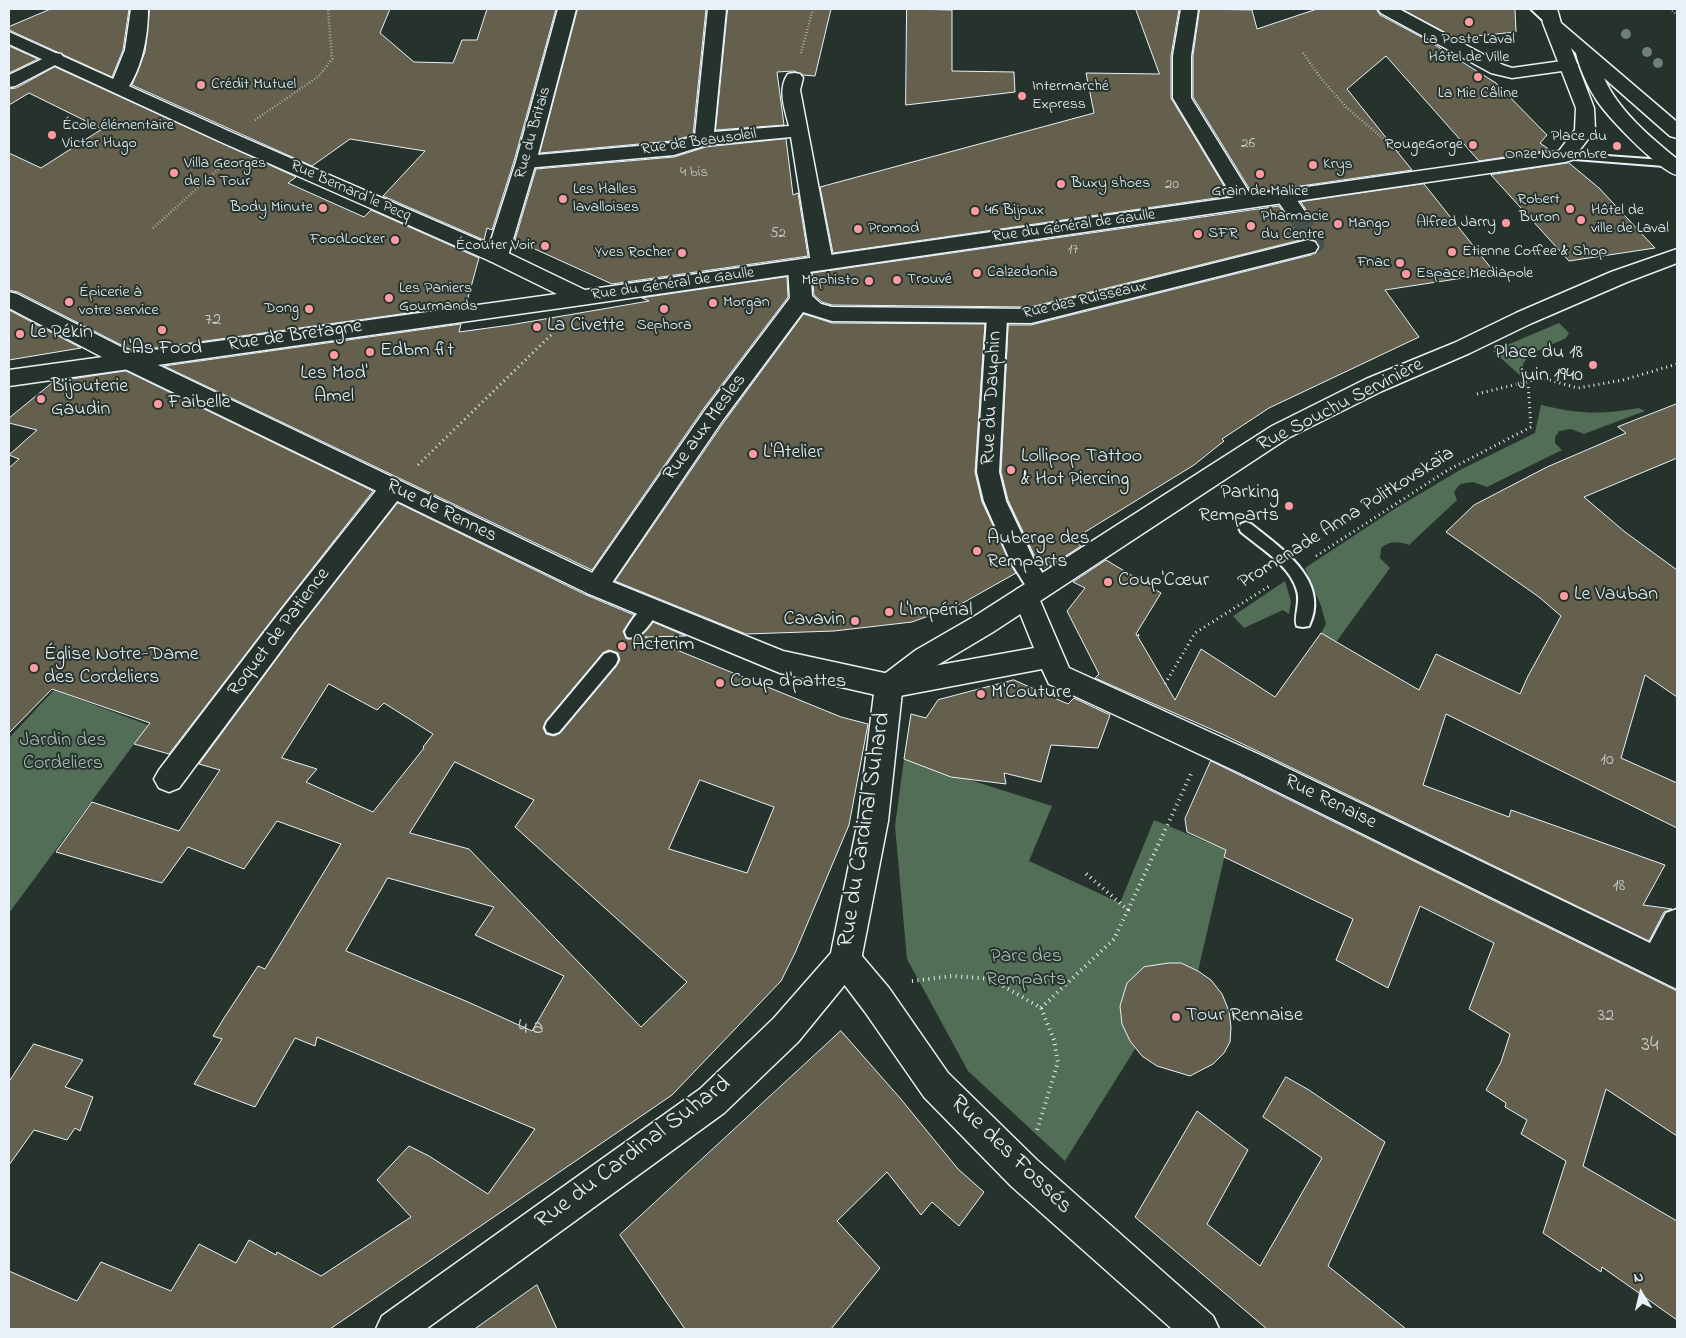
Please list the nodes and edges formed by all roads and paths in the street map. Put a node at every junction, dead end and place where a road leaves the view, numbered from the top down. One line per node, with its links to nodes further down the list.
1 (140, 9): 19 (street)
2 (328, 9): 23 (path)
3 (567, 9): 25 (street, Rue du Britais)
4 (717, 9): 22 (street)
5 (813, 9): 17 (path)
6 (1189, 9): 28 (street)
7 (1387, 9): 16 (street)
8 (1536, 9): 10 (lane)
9 (1670, 9): 11 (path)
10 (1548, 14): 13 (street); 16 (street)
11 (1677, 15)
12 (9, 37): 15 (street, Rue Bernard le Pecq)
13 (1584, 50): 21 (street); 26 (street)
14 (1303, 53): 27 (path)
15 (55, 58): 18 (street); 19 (street, Rue Bernard le Pecq)
16 (1569, 65): 24 (street)
17 (794, 78): 20 (street)
18 (9, 82)
19 (119, 87): 23 (street, Rue Bernard le Pecq)
20 (799, 131): 22 (street, Rue de Beausoleil); 33 (street)
21 (1677, 132)
22 (704, 139): 25 (street, Rue de Beausoleil)
23 (236, 142): 29 (path); 31 (street, Rue Bernard le Pecq)
24 (1565, 156): 26 (lane, Rue du Général de Gaulle); 27 (street, Rue du Général de Gaulle)
25 (526, 162): 31 (street, Rue du Britais)
26 (1675, 166)
27 (1428, 176): 28 (street, Rue du Général de Gaulle)
28 (1245, 202): 33 (street, Rue du Général de Gaulle)
29 (153, 228)
30 (1308, 247): 38 (street, Rue des Ruisseaux)
31 (497, 256): 35 (street, Rue Bernard le Pecq)
32 (1677, 256): 48 (street, Rue Souchu Servinière)
33 (822, 264): 34 (street, Rue du Général de Gaulle)
34 (799, 267): 35 (street, Rue du Général de Gaulle); 37 (street)
35 (582, 298): 39 (street, Rue de Bretagne); 44 (path)
36 (9, 299): 39 (street, Rue de Rennes)
37 (801, 299): 38 (street, Rue des Ruisseaux); 47 (street, Rue aux Mesles)
38 (997, 317): 48 (street, Rue du Dauphin)
39 (127, 360): 41 (street, Rue de Bretagne); 44 (street, Rue de Rennes)
40 (1677, 364): 42 (path)
41 (9, 378)
42 (1528, 383): 43 (path); 46 (path, Promenade Anna Politkovskaïa)
43 (1477, 394)
44 (392, 489): 47 (street, Rue de Rennes); 58 (street, Roquet de Patience)
45 (1246, 528): 46 (lane)
46 (1294, 570): 50 (lane); 54 (path, Promenade Anna Politkovskaïa)
47 (596, 586): 49 (street, Rue de Rennes)
48 (1032, 592): 52 (street, Rue Renaise); 55 (street, Rue Souchu Servinière)
49 (651, 609): 51 (lane); 55 (street, Rue de Rennes)
50 (1303, 622)
51 (633, 632)
52 (1051, 656): 55 (street); 63 (street, Rue Renaise)
53 (610, 659): 56 (lane)
54 (1165, 684)
55 (889, 686): 62 (street, Rue du Cardinal Suhard)
56 (553, 727)
57 (1192, 772): 60 (path)
58 (169, 779)
59 (1083, 871): 60 (path)
60 (1128, 910): 65 (path)
61 (1677, 924): 63 (street)
62 (845, 960): 67 (street, Rue du Cardinal Suhard); 68 (street, Rue des Fossés)
63 (1667, 968)
64 (909, 981): 65 (path)
65 (1041, 1008): 66 (path)
66 (1037, 1132)
67 (395, 1329)
68 (1200, 1329)

